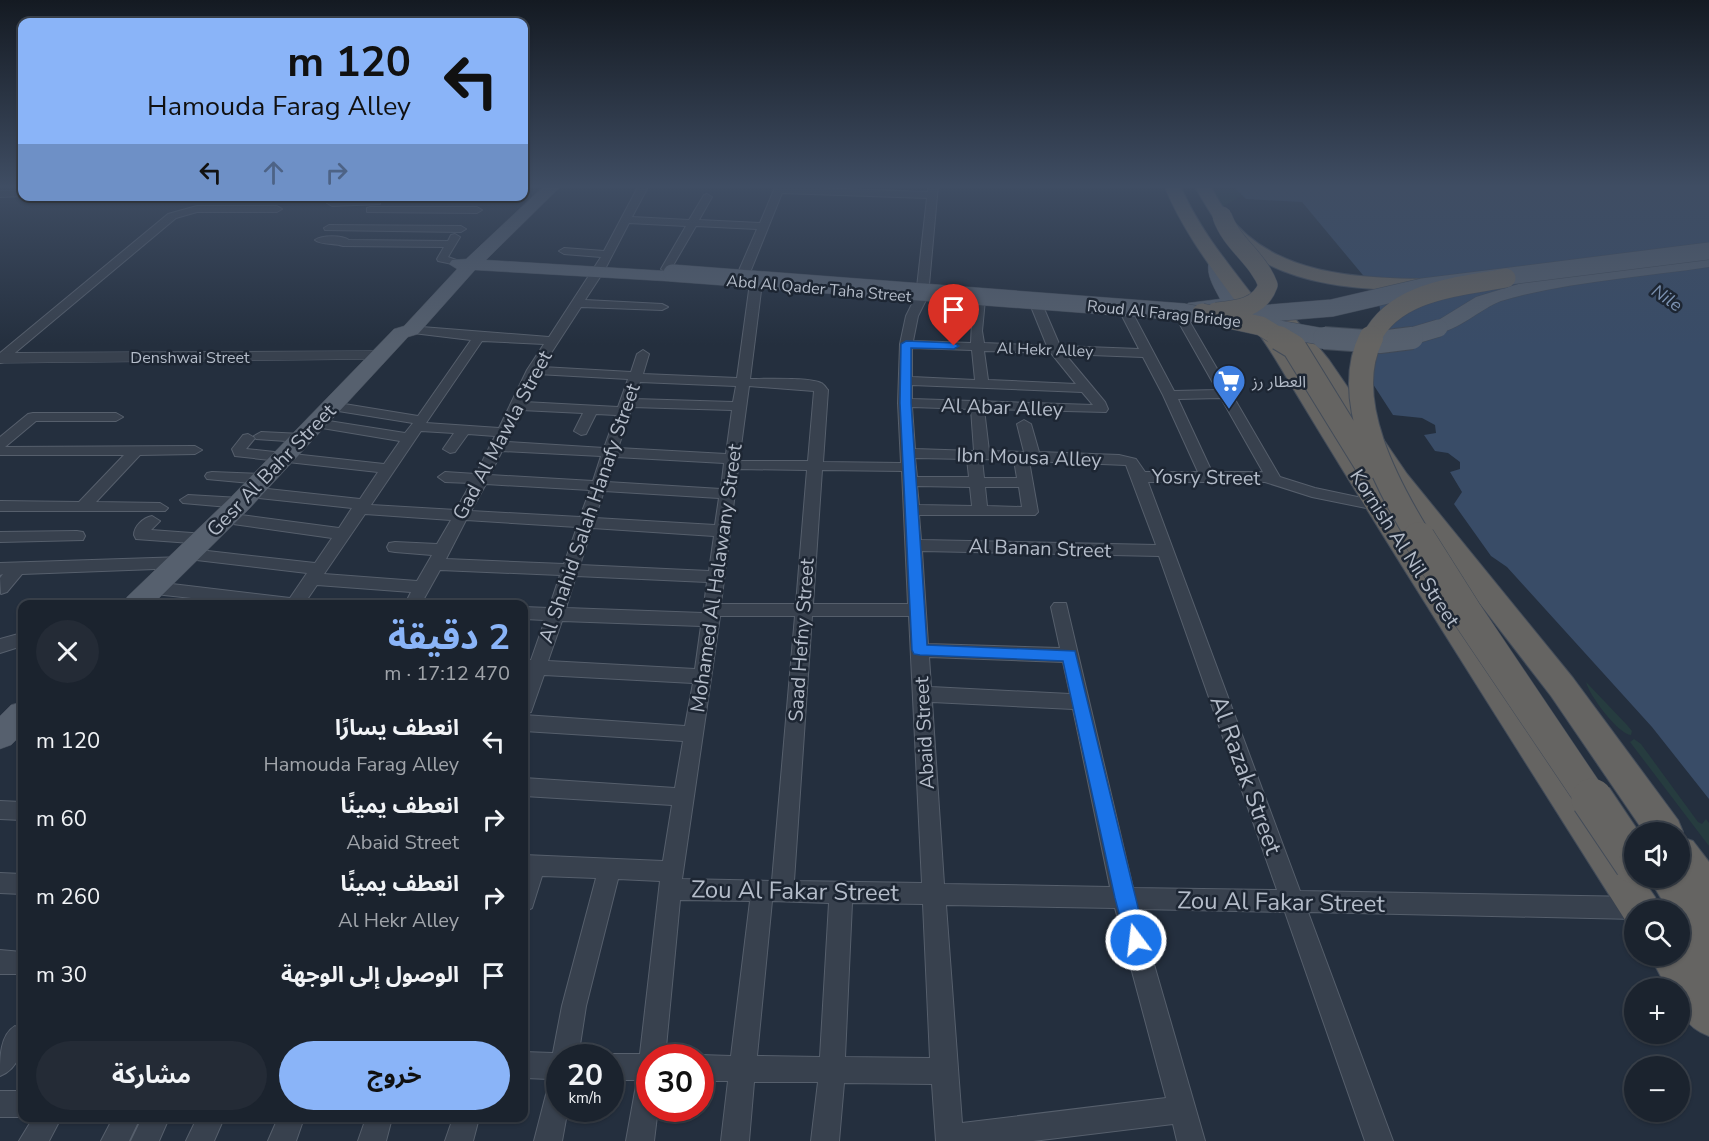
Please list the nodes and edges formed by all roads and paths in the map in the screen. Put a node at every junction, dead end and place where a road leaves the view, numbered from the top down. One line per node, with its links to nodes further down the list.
1 (145, 238): 44 (street)
2 (345, 238): 15 (street)
3 (454, 238): 16 (street)
4 (496, 238): 19 (main road, Gesr Al Bahr Street)
5 (500, 238): 19 (main road, Gesr Al Bahr Street)
6 (616, 238): 22 (street, Gad Al Mawla Street)
7 (685, 238): 23 (street)
8 (761, 238): 25 (street, Mohamed Al Halawany Street)
9 (927, 238): 28 (street, Abaid Street)
10 (1201, 238): 20 (highway, Kornish Al Nil Street)
11 (1219, 238): 126 (highway, Kornish Al Nil Street)
12 (1234, 238): 34 (highway, bridge)
13 (1246, 238): 27 (highway, bridge)
14 (320, 240): 15 (street)
15 (343, 241): 16 (street)
16 (449, 244): 19 (street)
17 (564, 251): 22 (street)
18 (1709, 251): 26 (main road, Roud Al Farag Bridge, bridge)
19 (478, 260): 22 (main road, Abd Al Qader Taha Street); 35 (main road, Gesr Al Bahr Street)
20 (1217, 261): 29 (main road, Abd Al Qader Taha Street); 36 (highway, Kornish Al Nil Street)
21 (1709, 262): 26 (main road, Roud Al Farag Bridge)
22 (603, 263): 23 (main road, Abd Al Qader Taha Street); 24 (main road, Abd Al Qader Taha Street); 30 (street, Gad Al Mawla Street)
23 (669, 271): 24 (main road, Roud Al Farag Bridge); 25 (main road, Abd Al Qader Taha Street); 34 (main road, Roud Al Farag Bridge, bridge)
24 (640, 274): 25 (main road, Abd Al Qader Taha Street)
25 (749, 279): 28 (main road, Abd Al Qader Taha Street); 49 (street, Mohamed Al Halawany Street)
26 (1516, 283): 27 (main road, Roud Al Farag Bridge, bridge); 34 (main road, Roud Al Farag Bridge, bridge); 141 (highway); 143 (highway, bridge)
27 (1437, 285): 34 (main road, Roud Al Farag Bridge, bridge)
28 (922, 292): 29 (main road, Abd Al Qader Taha Street); 39 (street, Abaid Street)
29 (976, 296): 31 (main road, Abd Al Qader Taha Street); 34 (main road, Roud Al Farag Bridge, bridge); 40 (street)
30 (576, 303): 32 (street); 38 (street, Gad Al Mawla Street)
31 (1036, 304): 33 (main road, Abd Al Qader Taha Street); 41 (street)
32 (662, 307)
33 (1125, 310): 34 (main road, Abd Al Qader Taha Street); 42 (street)
34 (1189, 313): 36 (main road, Abd Al Qader Taha Street); 52 (street); 126 (highway, bridge)
35 (407, 331): 37 (street); 45 (main road, Gesr Al Bahr Street)
36 (1272, 336): 92 (highway, Kornish Al Nil Street)
37 (479, 337): 38 (street); 63 (street)
38 (552, 341): 46 (street, Gad Al Mawla Street)
39 (906, 344): 40 (street, Al Hekr Alley); 48 (street, Abaid Street)
40 (977, 347): 41 (street, Al Hekr Alley); 50 (street)
41 (1055, 350): 42 (street, Al Hekr Alley); 51 (street)
42 (1148, 353): 53 (street)
43 (643, 354): 47 (street, Al Shahid Salah Hanafy Street)
44 (0, 360): 45 (street, Denshwai Street)
45 (375, 360): 61 (main road, Gesr Al Bahr Street)
46 (533, 370): 47 (street); 55 (street, Gad Al Mawla Street)
47 (635, 377): 49 (street); 58 (street, Al Shahid Salah Hanafy Street)
48 (905, 381): 50 (street); 54 (street, Abaid Street)
49 (743, 382): 56 (street, Mohamed Al Halawany Street); 78 (street, Saad Hefny Street)
50 (982, 384): 51 (street)
51 (1086, 388): 57 (street, Al Abar Alley)
52 (1226, 394): 53 (street); 85 (street)
53 (1170, 395): 83 (street)
54 (905, 403): 57 (street, Al Abar Alley); 79 (street, Abaid Street)
55 (517, 406): 59 (street); 66 (street, Gad Al Mawla Street)
56 (740, 406): 58 (street); 76 (street, Mohamed Al Halawany Street)
57 (977, 406): 73 (street)
58 (625, 407): 59 (street); 72 (street, Al Shahid Salah Hanafy Street)
59 (591, 410): 65 (street)
60 (116, 417): 67 (street)
61 (317, 422): 63 (street); 63 (street); 75 (main road, Gesr Al Bahr Street); 75 (street)
62 (1024, 424): 74 (street)
63 (415, 428): 64 (street); 80 (street)
64 (464, 430): 66 (street); 68 (street)
65 (581, 431)
66 (500, 439): 72 (street); 84 (street, Gad Al Mawla Street)
67 (0, 444)
68 (450, 449)
69 (136, 450): 70 (street); 71 (street); 94 (street)
70 (195, 450)
71 (0, 452)
72 (609, 452): 76 (street); 88 (street, Al Shahid Salah Hanafy Street)
73 (978, 455): 74 (street, Ibn Mousa Alley); 79 (street, Ibn Mousa Alley); 86 (street)
74 (1027, 457): 82 (street, Ibn Mousa Alley); 87 (street)
75 (282, 458): 80 (street); 90 (main road, Gesr Al Bahr Street)
76 (731, 462): 78 (street); 89 (street, Mohamed Al Halawany Street)
77 (241, 463): 90 (street)
78 (814, 466): 79 (street); 121 (street, Saad Hefny Street)
79 (909, 467): 86 (street); 96 (street, Abaid Street)
80 (387, 469): 95 (street)
81 (445, 477): 84 (street)
82 (1140, 477): 83 (street, Yosry Street); 107 (street, Al Razak Street)
83 (1207, 477): 85 (street, Yosry Street)
84 (480, 479): 88 (street); 98 (street, Gad Al Mawla Street)
85 (1274, 479): 92 (street, Yosry Street)
86 (977, 482): 87 (street); 97 (street)
87 (1026, 483): 97 (street)
88 (598, 486): 89 (street); 99 (street, Al Shahid Salah Hanafy Street)
89 (727, 494): 100 (street, Mohamed Al Halawany Street)
90 (245, 498): 91 (street); 95 (street); 101 (street); 106 (main road, Gesr Al Bahr Street)
91 (188, 500)
92 (1376, 505): 156 (highway, Kornish Al Nil Street)
93 (0, 506): 94 (street)
94 (83, 507): 106 (street)
95 (361, 507): 98 (street); 101 (street)
96 (911, 510): 97 (street); 104 (street, Abaid Street)
97 (980, 511)
98 (460, 516): 99 (street); 108 (street, Gad Al Mawla Street)
99 (585, 523): 100 (street); 111 (street, Al Shahid Salah Hanafy Street)
100 (722, 531): 113 (street, Mohamed Al Halawany Street)
101 (343, 534): 112 (street)
102 (0, 537): 103 (street)
103 (77, 537)
104 (913, 545): 107 (street, Al Banan Street); 122 (street, Abaid Street)
105 (395, 547): 108 (street)
106 (193, 552): 109 (street); 112 (street); 116 (main road, Gesr Al Bahr Street)
107 (1166, 552): 157 (street, Al Razak Street)
108 (437, 557): 111 (street); 114 (street, Gad Al Mawla Street)
109 (18, 568): 110 (street); 115 (street)
110 (0, 569)
111 (569, 570): 113 (street); 124 (street, Al Shahid Salah Hanafy Street)
112 (315, 574): 114 (street); 118 (street)
113 (716, 577): 125 (street, Mohamed Al Halawany Street)
114 (422, 587): 119 (street, Gad Al Mawla Street)
115 (0, 588)
116 (146, 596): 117 (street)
117 (220, 600)
118 (297, 600)
119 (415, 600)
120 (1060, 607): 130 (street)
121 (803, 610): 122 (street); 125 (street); 151 (street, Saad Hefny Street)
122 (917, 610): 129 (street, Abaid Street)
123 (528, 613): 124 (street)
124 (555, 614): 125 (street); 131 (street, Al Shahid Salah Hanafy Street)
125 (711, 615): 132 (street, Mohamed Al Halawany Street)
126 (1510, 624): 142 (highway, Kornish Al Nil Street)
127 (18, 641): 128 (street)
128 (0, 646)
129 (920, 650): 130 (street); 133 (street, Abaid Street)
130 (1070, 655): 134 (street)
131 (530, 668): 132 (street)
132 (703, 676): 136 (street, Mohamed Al Halawany Street)
133 (922, 694): 134 (street); 153 (street, Abaid Street)
134 (1079, 702): 155 (street)
135 (528, 723): 136 (street)
136 (694, 734): 138 (street, Mohamed Al Halawany Street)
137 (528, 787): 138 (street)
138 (684, 798): 147 (street, Mohamed Al Halawany Street)
139 (0, 810): 140 (street)
140 (18, 811)
141 (1630, 822)
142 (1658, 822)
143 (1624, 847)
144 (528, 865): 146 (street, Zou Al Fakar Street)
145 (1690, 868): 154 (highway)
146 (609, 869): 147 (street, Zou Al Fakar Street); 167 (street)
147 (671, 880): 151 (street, Zou Al Fakar Street); 168 (street, Mohamed Al Halawany Street)
148 (0, 883): 149 (street)
149 (18, 884)
150 (1675, 888): 159 (highway)
151 (772, 891): 152 (street, Zou Al Fakar Street); 173 (street, Saad Hefny Street)
152 (841, 892): 153 (street, Zou Al Fakar Street); 174 (street)
153 (934, 894): 155 (street, Zou Al Fakar Street); 175 (street, Abaid Street)
154 (1709, 894)
155 (1124, 898): 157 (street, Zou Al Fakar Street); 178 (street)
156 (1647, 900)
157 (1292, 902): 158 (street, Zou Al Fakar Street); 201 (street, Al Razak Street)
158 (1624, 902)
159 (1709, 936)
160 (1690, 944): 164 (highway)
161 (0, 962): 162 (street)
162 (18, 963)
163 (1677, 966): 165 (highway)
164 (1709, 972)
165 (1709, 1015)
166 (12, 1039): 169 (street)
167 (567, 1044)
168 (653, 1044)
169 (0, 1063)
170 (528, 1065): 171 (street)
171 (546, 1066)
172 (714, 1068): 173 (street)
173 (743, 1068): 174 (street); 198 (street, Saad Hefny Street)
174 (832, 1069): 175 (street); 199 (street)
175 (944, 1071): 188 (street, Abaid Street)
176 (0, 1104): 177 (street)
177 (18, 1104)
178 (1183, 1109): 188 (street); 200 (street)
179 (45, 1122): 189 (street)
180 (125, 1122): 190 (street)
181 (154, 1122): 191 (street)
182 (209, 1122): 192 (street)
183 (289, 1122): 193 (street)
184 (378, 1122): 194 (street)
185 (465, 1122): 195 (street)
186 (552, 1122): 196 (street)
187 (643, 1122): 197 (street)
188 (950, 1139)
189 (33, 1141)
190 (115, 1141)
191 (145, 1141)
192 (200, 1141)
193 (282, 1141)
194 (372, 1141)
195 (459, 1141)
196 (548, 1141)
197 (640, 1141)
198 (735, 1141)
199 (825, 1141)
200 (1191, 1141)
201 (1378, 1141)

